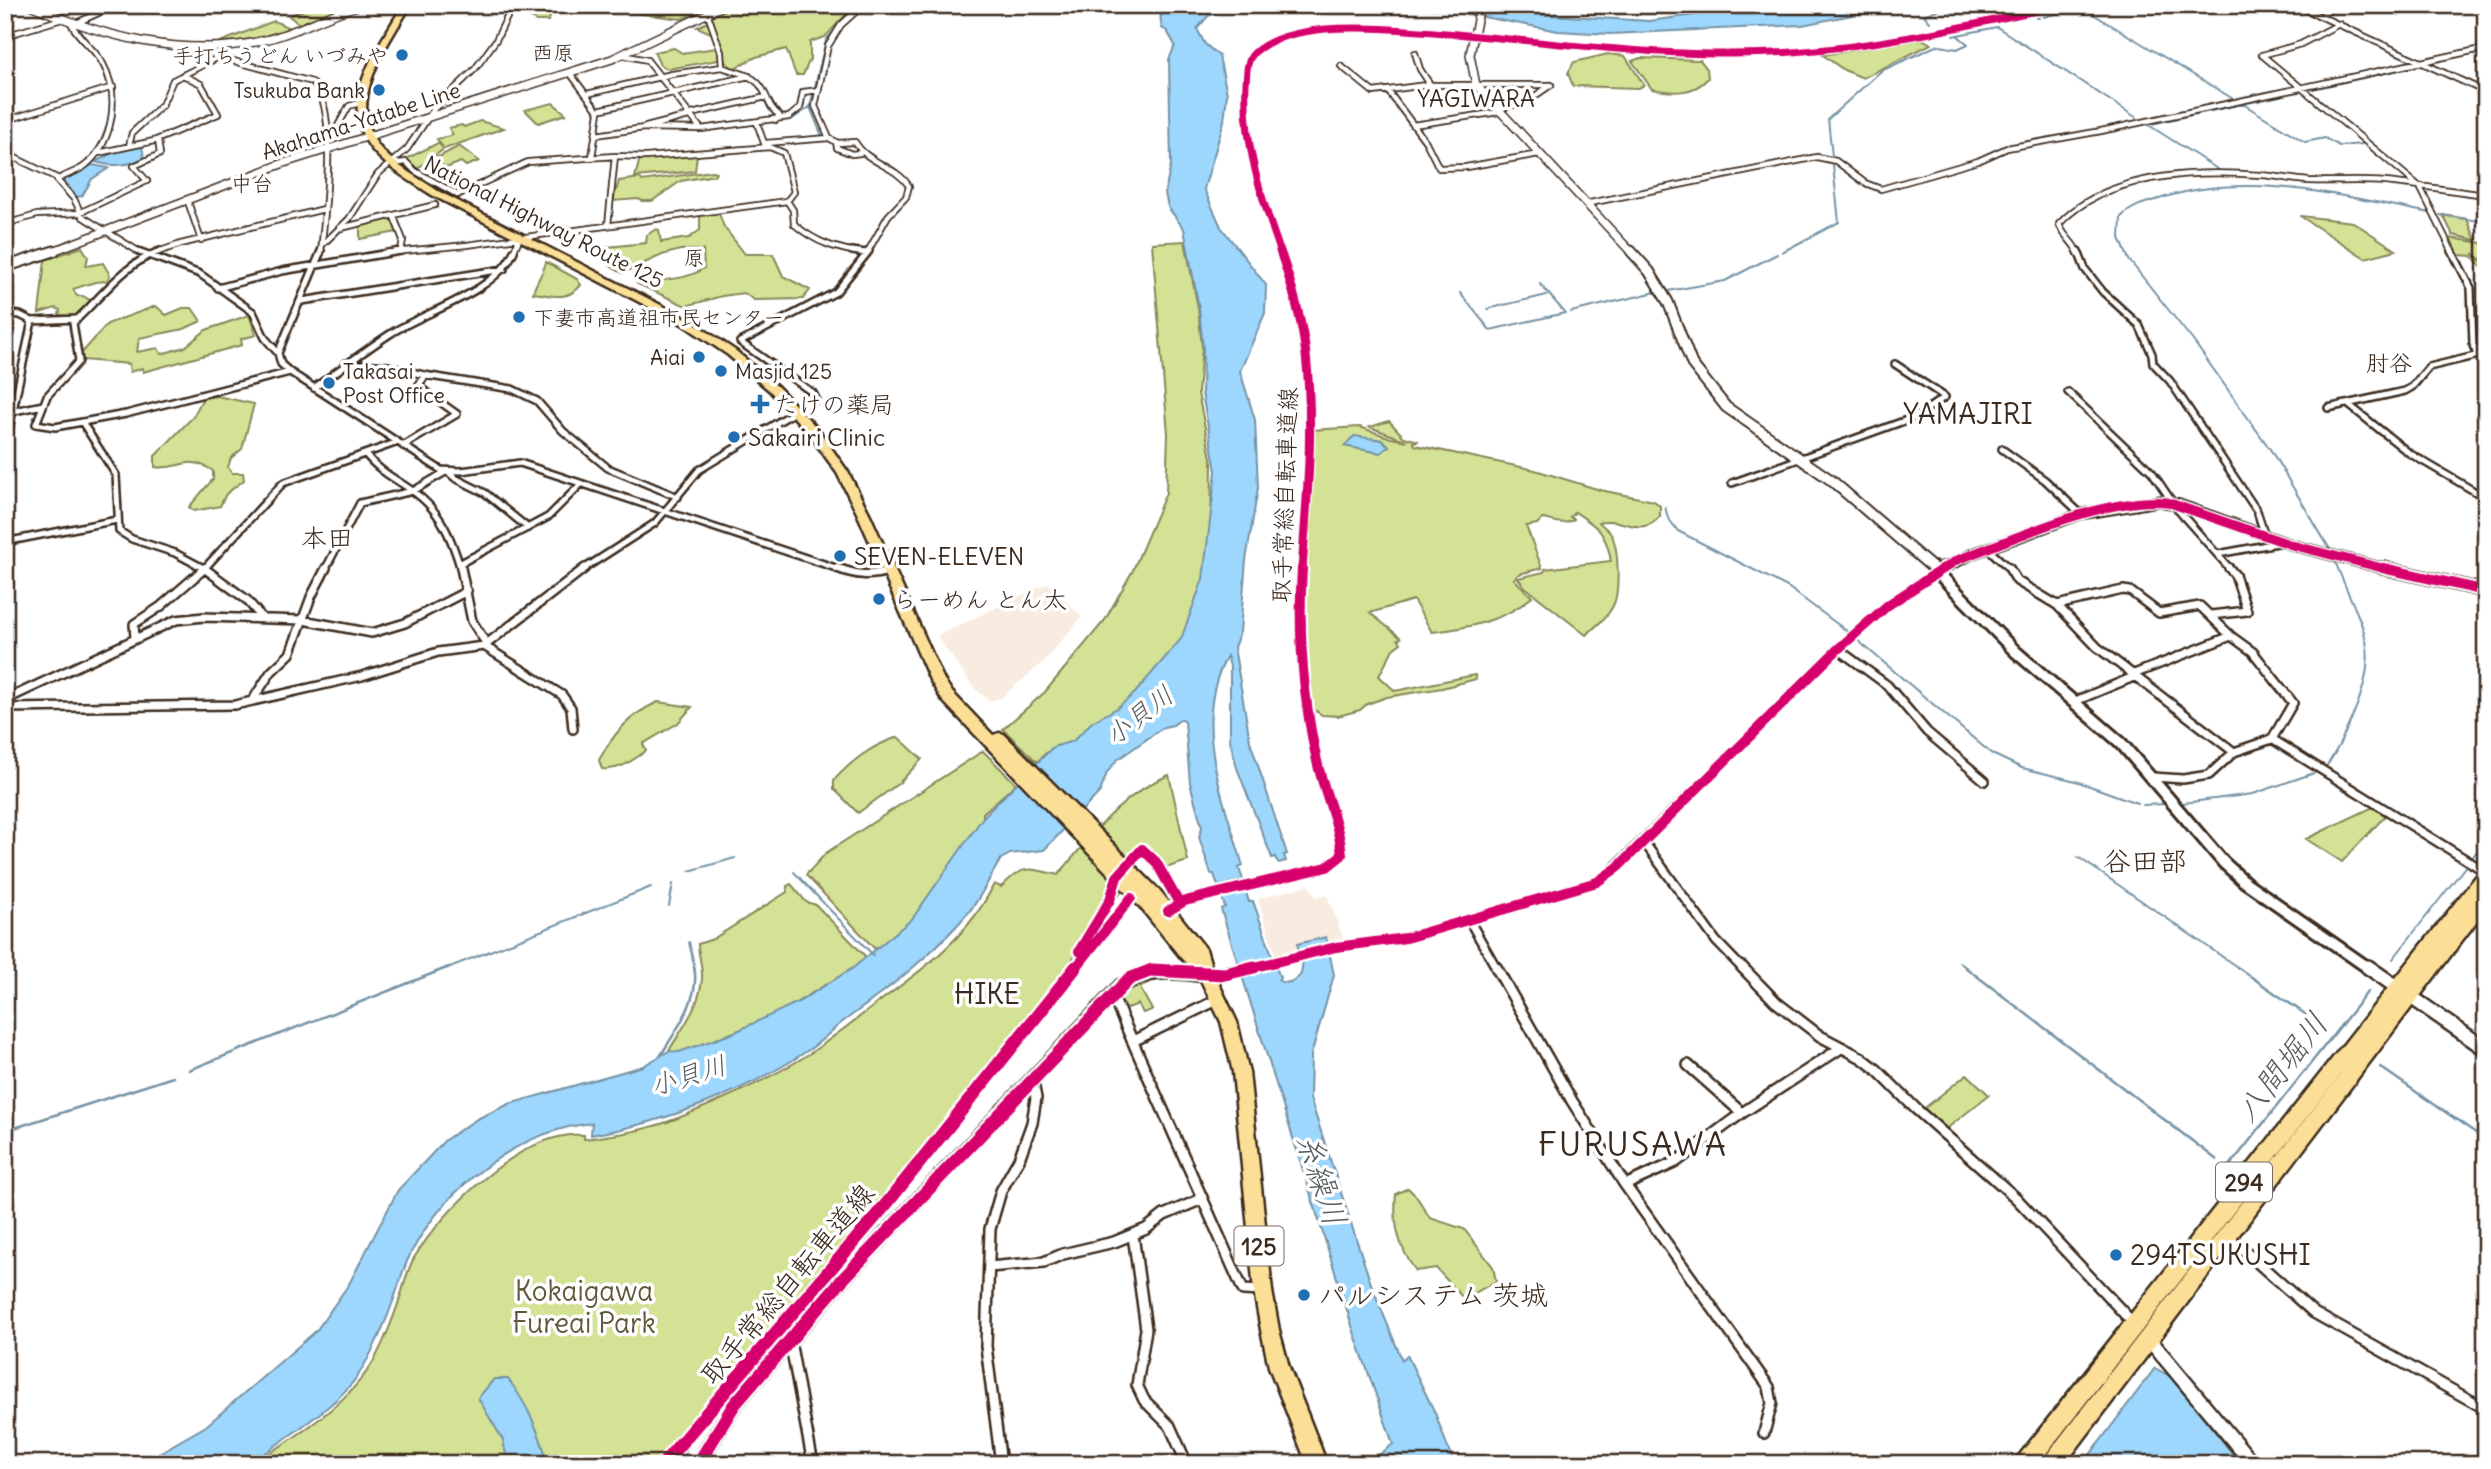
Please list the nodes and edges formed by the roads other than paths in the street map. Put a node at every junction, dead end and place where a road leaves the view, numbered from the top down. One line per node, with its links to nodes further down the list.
1 (30, 5): 13 (street)
2 (116, 5): 14 (street)
3 (361, 5): 17 (street)
4 (407, 5): 39 (highway, National Highway Route 125 / 125)
5 (725, 5): 11 (street, Akahama-Yatabe Line)
6 (863, 5): 32 (street)
7 (1480, 5): 29 (street)
8 (2295, 5): 12 (street)
9 (2336, 5): 12 (street)
10 (510, 10): 44 (street)
11 (707, 12): 20 (street, Akahama-Yatabe Line); 24 (street)
12 (2322, 15): 15 (street)
13 (62, 19): 14 (street); 16 (street)
14 (74, 23): 17 (street); 31 (street)
15 (2339, 24): 22 (street); 33 (street)
16 (5, 36)
17 (209, 48): 21 (street)
18 (2486, 48): 22 (street)
19 (1415, 53): 30 (street)
20 (623, 55): 25 (street, Akahama-Yatabe Line); 28 (street)
21 (219, 57): 26 (street); 51 (street)
22 (2425, 63): 33 (street); 35 (street)
23 (1340, 66): 34 (street)
24 (722, 67): 27 (street); 28 (street)
25 (570, 73): 36 (street); 44 (street, Akahama-Yatabe Line)
26 (183, 75): 54 (street); 57 (street)
27 (749, 76): 37 (street); 38 (street)
28 (662, 77): 36 (street); 37 (street)
29 (1476, 85): 30 (street); 41 (street); 41 (street)
30 (1432, 86): 34 (street)
31 (113, 87): 42 (street); 60 (street)
32 (816, 90): 45 (street); 53 (street)
33 (2304, 90): 67 (street); 71 (street)
34 (1388, 91): 47 (street)
35 (2486, 92)
36 (587, 93): 40 (street)
37 (675, 94): 40 (street); 43 (street)
38 (766, 97): 43 (street); 45 (street)
39 (360, 103): 51 (street); 52 (highway, National Highway Route 125 / 125)
40 (598, 110): 50 (street)
41 (1497, 111): 47 (street); 62 (street)
42 (5, 116)
43 (688, 116): 48 (street); 49 (street)
44 (427, 118): 52 (street, Akahama-Yatabe Line); 65 (street)
45 (775, 120): 46 (street)
46 (757, 123): 49 (street); 56 (street)
47 (1413, 125): 62 (street)
48 (644, 128): 49 (street); 50 (street)
49 (701, 129)
50 (596, 135): 64 (street)
51 (329, 136): 58 (street)
52 (367, 137): 58 (street, Akahama-Yatabe Line); 65 (highway, National Highway Route 125 / 125)
53 (829, 138): 55 (street); 56 (street)
54 (158, 140): 57 (street); 74 (street)
55 (836, 142): 61 (street); 61 (street)
56 (765, 145): 63 (street); 70 (street)
57 (129, 146): 60 (street)
58 (328, 148): 69 (street, Akahama-Yatabe Line); 73 (street)
59 (5, 153): 66 (street)
60 (97, 153): 66 (street)
61 (860, 153): 84 (street)
62 (1539, 154): 71 (street)
63 (615, 156): 64 (street); 77 (street)
64 (592, 158): 65 (street)
65 (389, 164): 78 (street); 80 (highway, National Highway Route 125 / 125)
66 (57, 178): 74 (street)
67 (2420, 187): 68 (street); 95 (street); 125 (street)
68 (2486, 195)
69 (187, 199): 79 (street, Akahama-Yatabe Line); 81 (street)
70 (787, 201): 77 (street); 84 (street)
71 (1586, 204): 113 (street)
72 (435, 205): 75 (street)
73 (324, 209): 81 (street); 82 (street)
74 (79, 213): 76 (street); 79 (street)
75 (394, 217): 78 (street); 83 (street)
76 (5, 224)
77 (608, 225): 80 (street)
78 (341, 228): 82 (street)
79 (106, 232): 85 (street); 87 (street, Akahama-Yatabe Line)
80 (520, 237): 83 (street); 88 (street); 106 (highway, National Highway Route 125 / 125)
81 (201, 240): 85 (street)
82 (322, 245): 86 (street)
83 (401, 250): 86 (street)
84 (866, 253): 106 (street)
85 (146, 256): 89 (street); 92 (street)
86 (319, 263): 89 (street); 90 (street)
87 (5, 267)
88 (505, 269): 90 (street); 97 (street)
89 (218, 288): 94 (street)
90 (302, 301): 94 (street)
91 (5, 313): 93 (street)
92 (76, 320): 93 (street); 103 (street)
93 (32, 321): 107 (street)
94 (278, 354): 99 (street)
95 (2479, 355): 96 (street); 104 (street)
96 (2486, 361)
97 (346, 363): 100 (street); 101 (street)
98 (1895, 364): 113 (street)
99 (290, 372): 101 (street); 108 (street)
100 (426, 375): 109 (street); 118 (street)
101 (314, 388): 109 (street)
102 (2068, 393): 120 (street)
103 (43, 405): 107 (street); 108 (street)
104 (2349, 405): 105 (street); 119 (street)
105 (2329, 408)
106 (797, 412): 118 (street); 133 (highway, National Highway Route 125 / 125)
107 (8, 413): 110 (street)
108 (82, 422): 123 (street)
109 (400, 444): 112 (street); 114 (street)
110 (5, 448)
111 (2002, 449): 122 (street)
112 (366, 455): 117 (street); 131 (street)
113 (1799, 457): 115 (street); 132 (street)
114 (447, 471): 116 (street); 117 (street); 124 (street)
115 (1732, 483)
116 (580, 485): 121 (street); 124 (street)
117 (414, 491): 130 (street); 139 (street)
118 (678, 497): 121 (street)
119 (2486, 498)
120 (2174, 503): 122 (street); 125 (street); 129 (street)
121 (667, 510): 133 (street); 142 (street)
122 (2081, 514): 128 (street)
123 (117, 520): 126 (street); 131 (street)
124 (528, 528): 130 (street)
125 (2265, 536): 127 (street)
126 (5, 542)
127 (2283, 542): 129 (street); 135 (street)
128 (1987, 548): 132 (street); 136 (street)
129 (2218, 554): 137 (street)
130 (459, 564): 134 (street)
131 (204, 569): 138 (street); 141 (street)
132 (1938, 571): 143 (street); 147 (street)
133 (889, 572): 158 (highway, National Highway Route 125 / 125)
134 (467, 591): 139 (street); 142 (street)
135 (2486, 592)
136 (2057, 605): 137 (street); 144 (street)
137 (2211, 615): 140 (street)
138 (262, 618): 139 (street); 141 (street)
139 (303, 620): 146 (street)
140 (2231, 636): 144 (street); 150 (street)
141 (135, 638): 145 (street)
142 (485, 644): 146 (street); 149 (street)
143 (1838, 649): 153 (street); 154 (street)
144 (2135, 675): 147 (street); 151 (street)
145 (6, 698)
146 (251, 702): 148 (street)
147 (2073, 702): 152 (street)
148 (5, 708)
149 (573, 729)
150 (2272, 739): 151 (street); 155 (street)
151 (2234, 752): 152 (street)
152 (2153, 777): 159 (street)
153 (1984, 781)
154 (1644, 842): 157 (street); 163 (street)
155 (2482, 871): 159 (highway, 294)
156 (2486, 897): 159 (highway, 294)
157 (1469, 920): 158 (street); 168 (street)
158 (1206, 972): 160 (street); 161 (highway, National Highway Route 125 / 125)
159 (2404, 991): 164 (street); 171 (highway, 294); 174 (highway, 294)
160 (1112, 995): 162 (street); 166 (street)
161 (1220, 999): 162 (street); 173 (highway, National Highway Route 125 / 125)
162 (1133, 1041): 169 (street)
163 (1841, 1048): 167 (street); 174 (street)
164 (2486, 1049)
165 (1688, 1065): 167 (street)
166 (1032, 1078): 172 (street); 176 (street)
167 (1742, 1113): 168 (street)
168 (1625, 1185): 178 (street)
169 (1202, 1199): 170 (street); 173 (street)
170 (1133, 1235): 172 (street); 182 (street)
171 (2227, 1235): 175 (highway, 294); 177 (street)
172 (989, 1267): 181 (street)
173 (1263, 1291): 183 (highway, National Highway Route 125 / 125)
174 (2134, 1323): 175 (street); 184 (highway, 294)
175 (2148, 1338): 185 (highway, 294); 186 (street)
176 (790, 1340): 179 (street); 180 (street)
177 (2486, 1409)
178 (1764, 1433)
179 (698, 1464)
180 (813, 1464)
181 (1001, 1464)
182 (1187, 1464)
183 (1317, 1464)
184 (2025, 1464)
185 (2052, 1464)
186 (2253, 1464)

